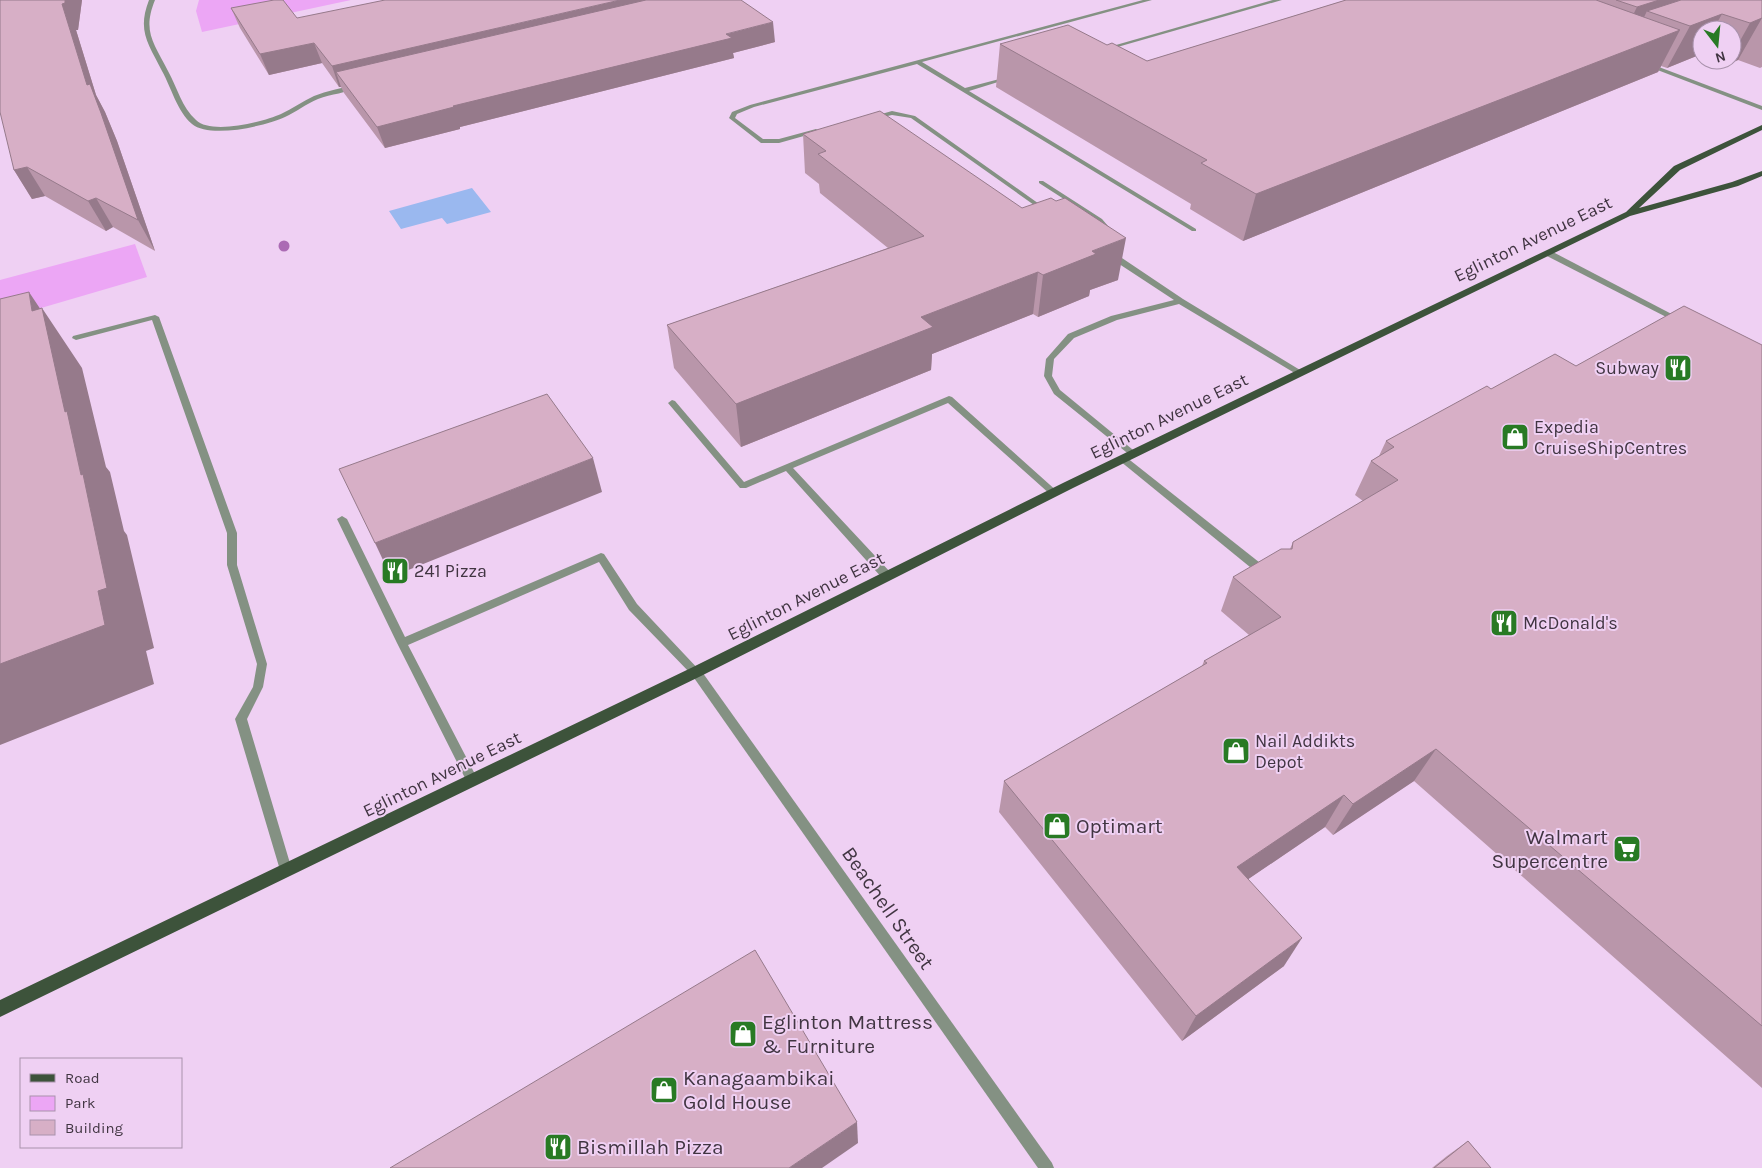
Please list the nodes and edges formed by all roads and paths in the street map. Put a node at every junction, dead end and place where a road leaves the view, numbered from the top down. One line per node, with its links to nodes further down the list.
1 (152, 0): 8 (street)
2 (1149, 0): 5 (street)
3 (1279, 0): 4 (street)
4 (1099, 51)
5 (919, 62): 9 (street); 13 (street)
6 (1643, 63): 10 (street)
7 (1019, 74): 9 (street)
8 (360, 86)
9 (965, 90): 18 (street)
10 (1762, 108)
11 (864, 120): 17 (street)
12 (1762, 127): 16 (main road, Eglinton Avenue East)
13 (826, 129)
14 (1762, 173): 16 (main road, Eglinton Avenue East)
15 (1041, 182): 19 (street)
16 (1627, 214): 22 (main road, Eglinton Avenue East)
17 (1053, 215)
18 (1194, 230)
19 (1114, 238)
20 (1100, 247): 23 (street)
21 (1115, 248): 23 (street)
22 (1548, 252): 25 (street); 27 (main road, Eglinton Avenue East)
23 (1116, 258): 24 (street)
24 (1180, 301): 27 (street); 29 (street)
25 (1687, 324)
26 (76, 338): 38 (street)
27 (1301, 373): 29 (main road, Eglinton Avenue East)
28 (672, 403): 30 (street)
29 (1129, 457): 31 (main road, Eglinton Avenue East); 34 (street)
30 (787, 468): 31 (street); 33 (street)
31 (1054, 493): 33 (main road, Eglinton Avenue East)
32 (342, 519): 35 (street)
33 (887, 576): 36 (main road, Eglinton Avenue East)
34 (1273, 579)
35 (402, 643): 36 (street, Beachell Street); 37 (street)
36 (696, 672): 37 (main road, Eglinton Avenue East); 40 (street, Beachell Street)
37 (472, 780): 38 (main road, Eglinton Avenue East)
38 (286, 870): 39 (main road, Eglinton Avenue East)
39 (0, 1009)
40 (1047, 1168)

